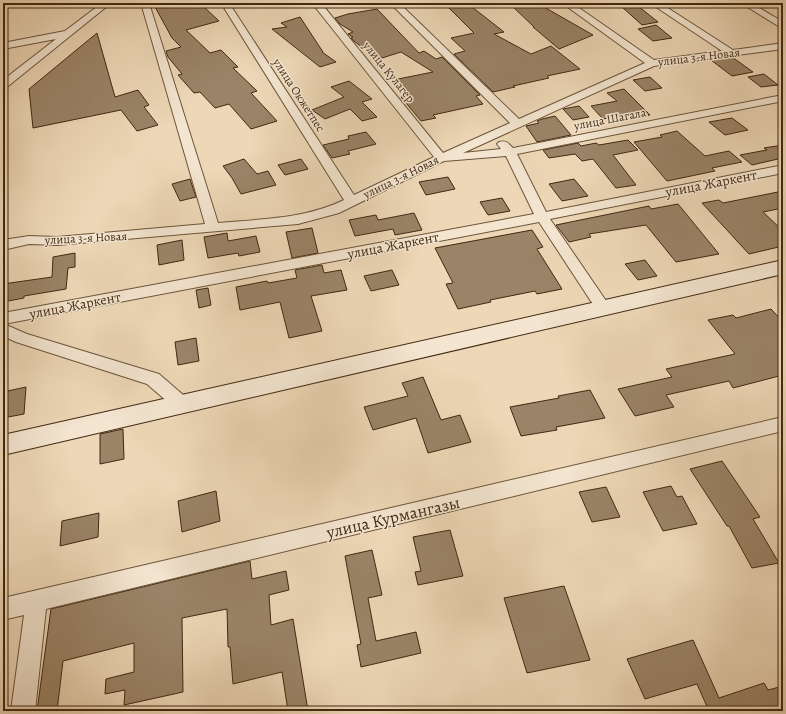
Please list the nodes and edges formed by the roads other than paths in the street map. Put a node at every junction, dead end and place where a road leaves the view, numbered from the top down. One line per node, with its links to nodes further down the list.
1 (7, 3): 10 (street)
2 (107, 3): 12 (street)
3 (145, 3): 26 (street)
4 (225, 3): 24 (street, улица Окжетпес)
5 (316, 3): 22 (street, улица Кулагер)
6 (394, 3): 19 (street)
7 (566, 3): 16 (street)
8 (654, 3): 15 (street)
9 (745, 3): 11 (street)
10 (3, 4)
11 (783, 26)
12 (68, 33): 13 (street); 17 (street)
13 (3, 46)
14 (783, 46): 15 (street, улица 3-я Новая)
15 (732, 53): 16 (street, улица 3-я Новая)
16 (652, 63): 19 (street, улица 3-я Новая)
17 (3, 85)
18 (783, 98): 21 (street, улица Шагала)
19 (517, 123): 20 (street, улица 3-я Новая)
20 (494, 134): 21 (street); 22 (street, улица 3-я Новая)
21 (510, 152): 22 (street, улица Шагала); 25 (street)
22 (442, 158): 24 (street, улица 3-я Новая)
23 (783, 169): 25 (street, улица Жаркент)
24 (351, 201): 26 (street, улица 3-я Новая)
25 (542, 217): 29 (street); 30 (street, улица Жаркент)
26 (213, 228): 27 (street, улица 3-я Новая)
27 (4, 245)
28 (783, 267): 29 (street)
29 (603, 308): 32 (street)
30 (3, 319)
31 (3, 330): 32 (street)
32 (183, 405): 34 (street)
33 (783, 424): 35 (street, улица Курмангазы)
34 (3, 444)
35 (36, 602): 36 (street, улица Курмангазы); 37 (street)
36 (3, 609)
37 (23, 711)

